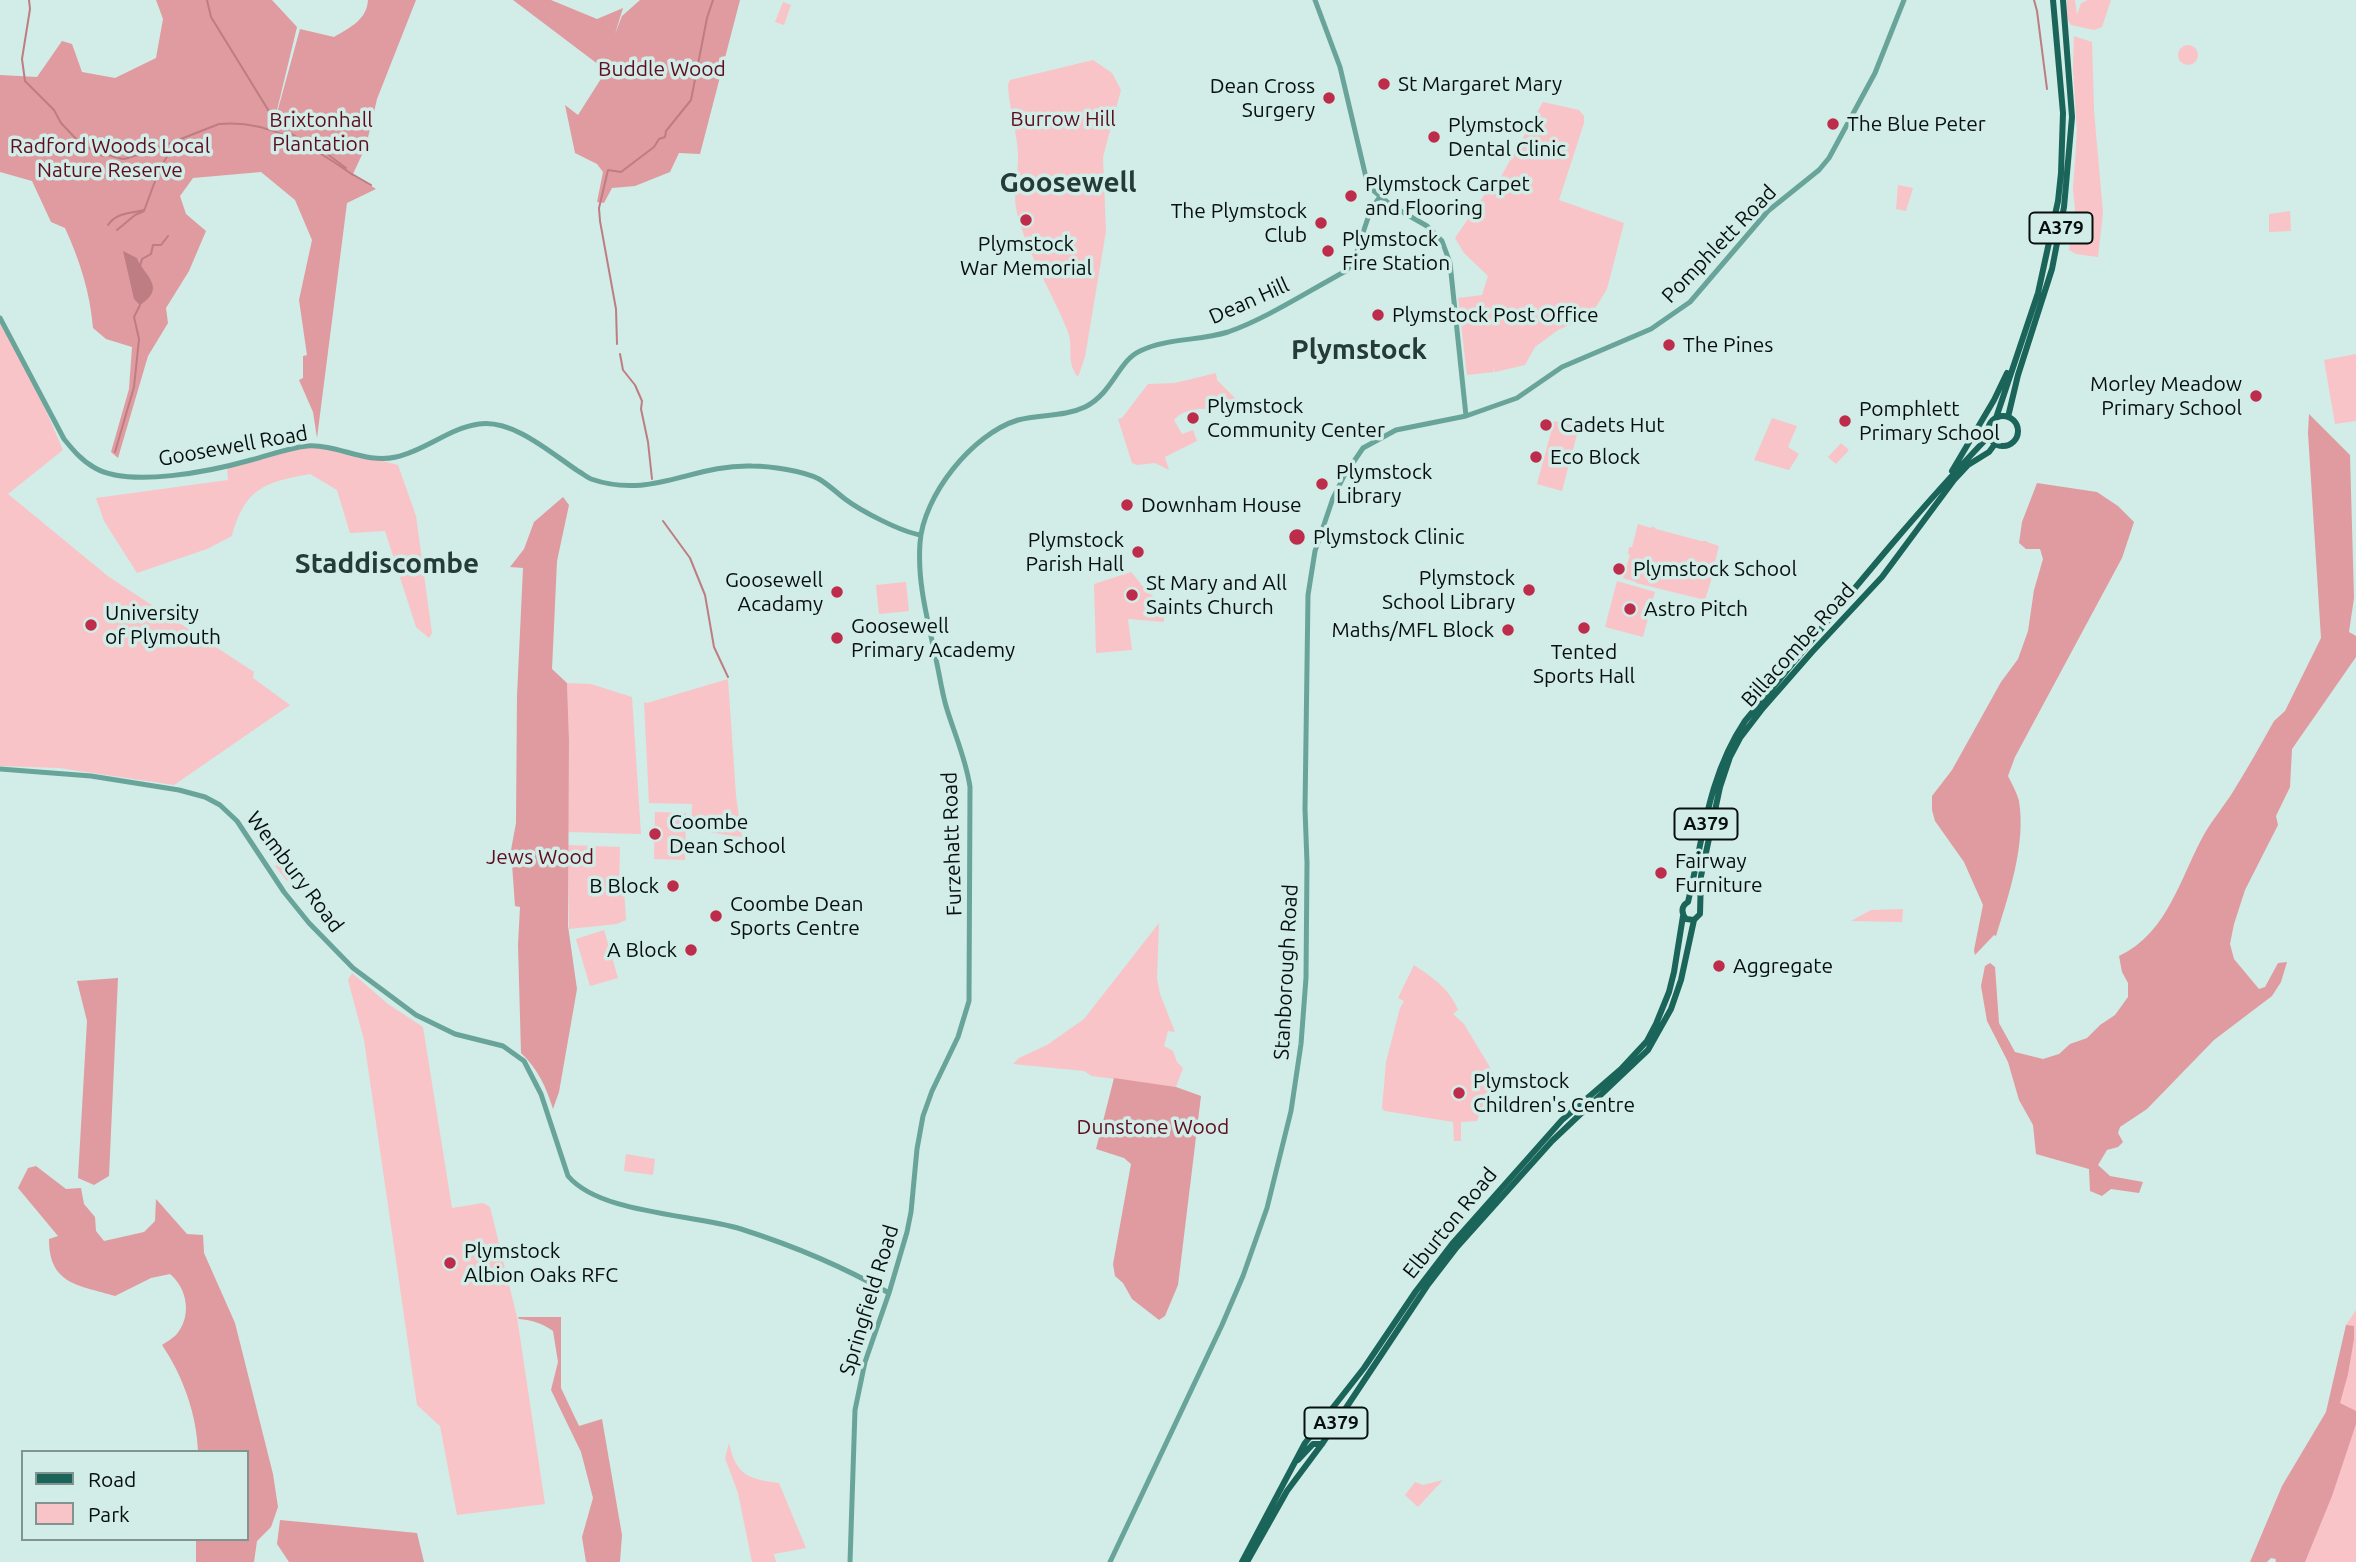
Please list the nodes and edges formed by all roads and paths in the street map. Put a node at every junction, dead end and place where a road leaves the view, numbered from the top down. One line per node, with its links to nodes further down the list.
1 (1315, 0): 5 (street)
2 (1904, 0): 9 (street, Pomphlett Road)
3 (2053, 0): 7 (main road, Billacombe Road / A379)
4 (2063, 0): 10 (main road, Billacombe Road / A379)
5 (1380, 198): 8 (street, Dean Hill); 9 (street)
6 (0, 318): 16 (street, Goosewell Road)
7 (2017, 353): 11 (main road, Billacombe Road / A379); 14 (main road, Billacombe Road)
8 (1063, 414): 16 (street, Furzehatt Road)
9 (1466, 416): 15 (street, Pomphlett Road)
10 (2008, 417): 11 (main road); 13 (main road, Billacombe Road / A379)
11 (1996, 418): 12 (main road, Billacombe Road / A379)
12 (1989, 436): 13 (main road); 14 (main road, Billacombe Road / A379)
13 (1995, 444): 17 (main road, Billacombe Road / A379)
14 (1936, 494): 18 (main road, Billacombe Road / A379)
15 (1326, 518): 33 (street, Stanborough Road)
16 (921, 535): 26 (street, Furzehatt Road)
17 (1906, 546): 18 (main road, A379); 19 (main road, Billacombe Road / A379)
18 (1874, 564): 20 (main road, Billacombe Road / A379)
19 (1882, 577): 20 (main road, A379); 23 (main road, Billacombe Road / A379)
20 (1850, 595): 22 (main road, Billacombe Road / A379)
21 (0, 769): 27 (street, Wembury Road)
22 (1688, 902): 23 (main road); 24 (main road, A379)
23 (1699, 906): 25 (main road, A379)
24 (1683, 916): 25 (main road); 29 (main road, Elburton Road / A379)
25 (1694, 920): 28 (main road, Elburton Road / A379)
26 (915, 1182): 27 (street, Springfield Road)
27 (889, 1293): 32 (street, Springfield Road)
28 (1339, 1418): 29 (main road, A379); 30 (main road, Elburton Road / A379)
29 (1315, 1430): 31 (main road, Elburton Road / A379)
30 (1322, 1444): 31 (main road, A379); 35 (main road, Elburton Road / A379)
31 (1292, 1467): 34 (main road, Elburton Road / A379)
32 (850, 1562)
33 (1111, 1562)
34 (1241, 1562)
35 (1247, 1562)

